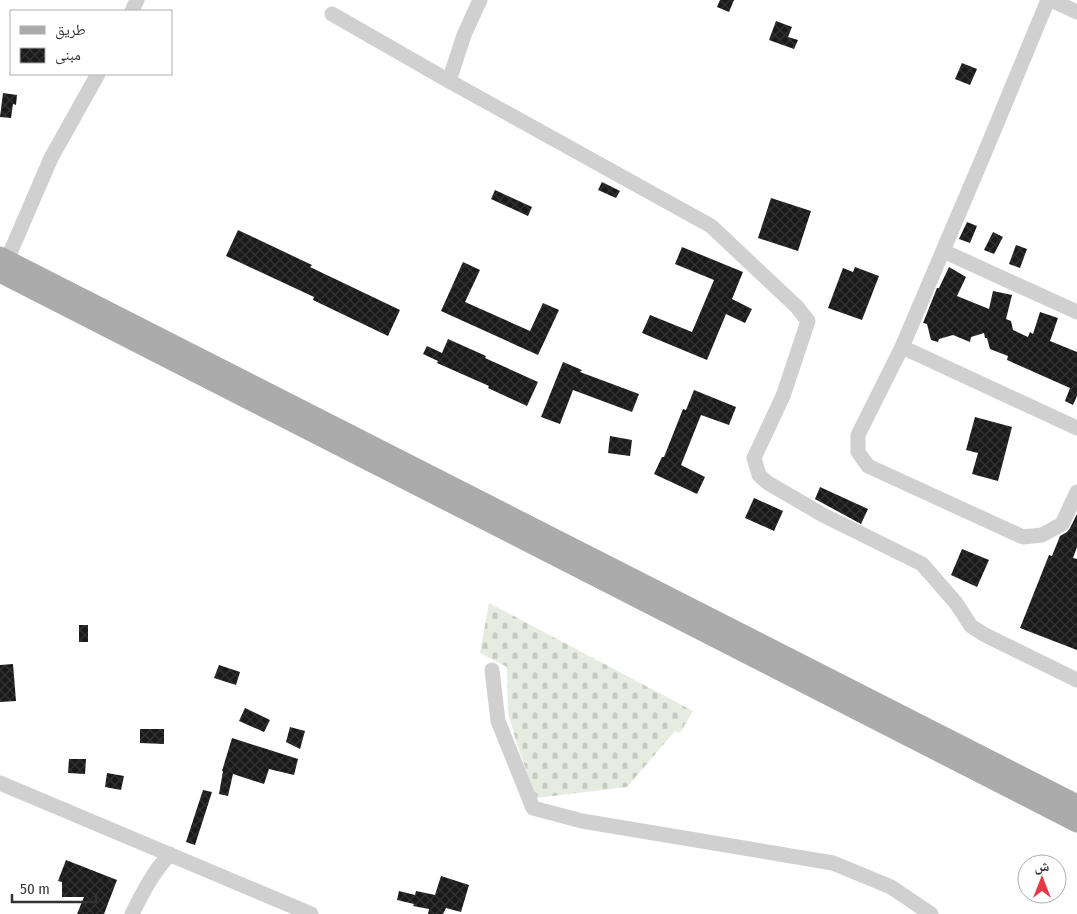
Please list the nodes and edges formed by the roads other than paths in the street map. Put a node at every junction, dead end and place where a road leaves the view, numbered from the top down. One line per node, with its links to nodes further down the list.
1 (480, 0): 6 (street)
2 (1049, 0): 3 (street); 7 (street)
3 (1077, 12)
4 (332, 14): 6 (street)
5 (97, 75): 8 (street)
6 (449, 81): 14 (street)
7 (943, 251): 9 (street); 10 (street)
8 (2, 265): 16 (main road); 17 (main road)
9 (1077, 312)
10 (902, 347): 11 (street); 12 (street)
11 (1077, 428)
12 (1077, 492)
13 (492, 670): 23 (street)
14 (1077, 680)
15 (0, 783): 18 (street)
16 (1077, 804)
17 (1077, 823)
18 (148, 845): 19 (street); 20 (street)
19 (170, 854): 20 (street); 22 (street)
20 (150, 879): 21 (street)
21 (132, 914)
22 (311, 914)
23 (931, 914)

